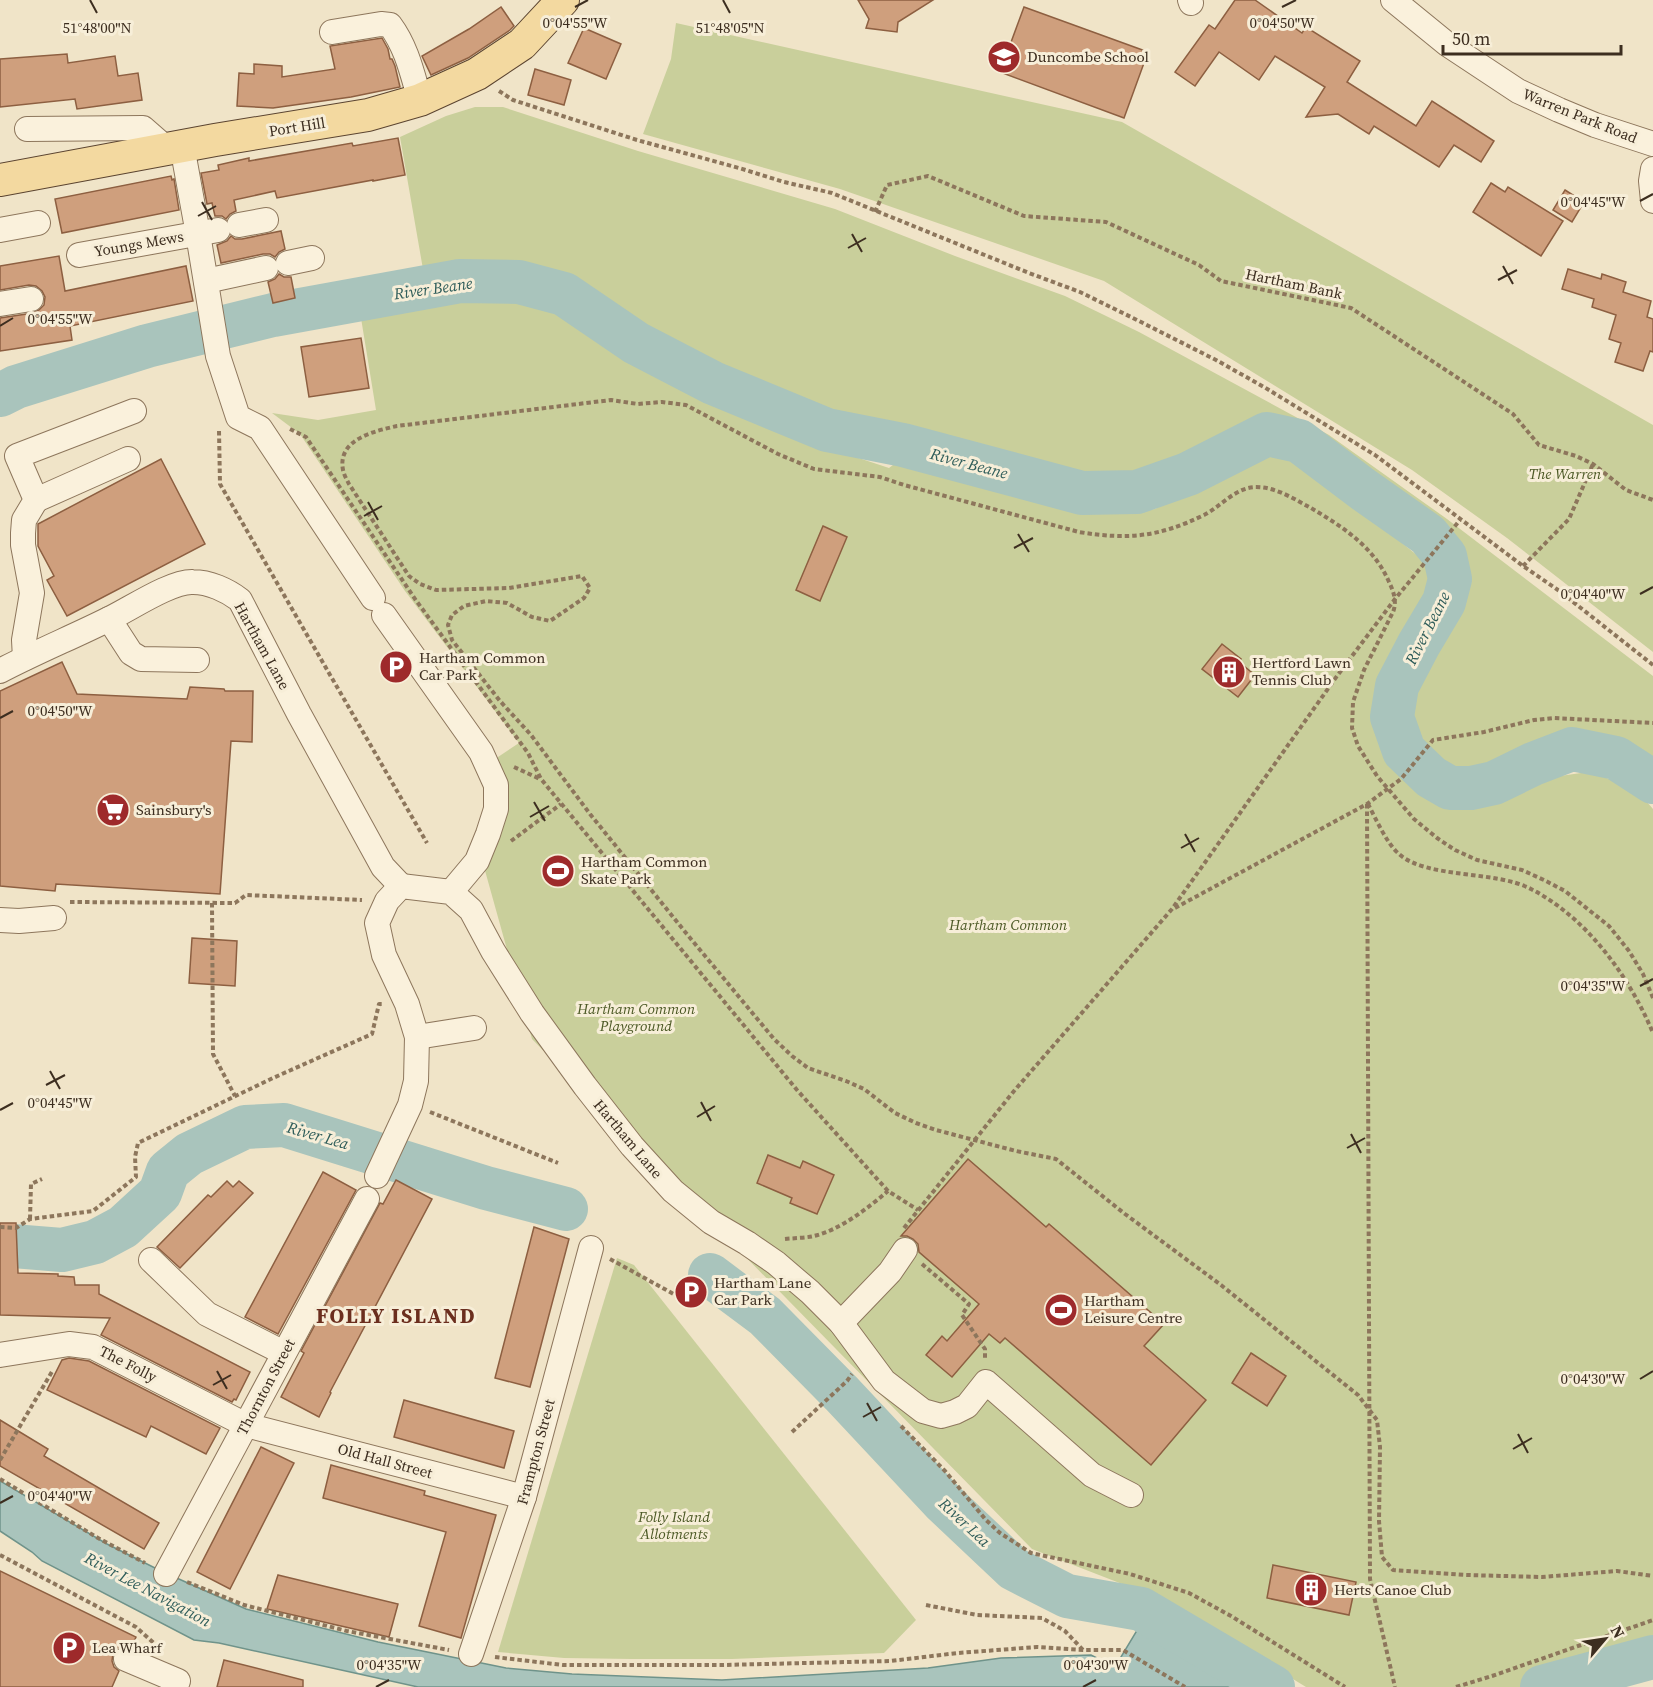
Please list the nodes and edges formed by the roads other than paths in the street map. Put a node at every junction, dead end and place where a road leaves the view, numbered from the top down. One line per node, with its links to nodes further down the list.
1 (563, 0): 4 (main road, Port Hill)
2 (1393, 0): 6 (street, Warren Park Road)
3 (332, 32): 4 (street)
4 (420, 100): 7 (main road, Port Hill)
5 (27, 129): 7 (street)
6 (1653, 144)
7 (174, 147): 9 (main road, Port Hill); 14 (street)
8 (1653, 169): 10 (street)
9 (0, 180)
10 (1653, 201)
11 (266, 220): 14 (street, Youngs Mews)
12 (38, 223): 13 (street)
13 (0, 230)
14 (218, 230): 15 (street, Youngs Mews); 17 (street)
15 (79, 255)
16 (312, 258): 17 (street)
17 (206, 281): 27 (street)
18 (31, 299): 19 (street)
19 (0, 304)
20 (134, 411): 22 (street)
21 (128, 459): 22 (street)
22 (36, 500): 24 (street)
23 (109, 619): 24 (street, Hartham Lane); 25 (street); 28 (street, Hartham Lane)
24 (25, 658): 26 (street, Hartham Lane)
25 (197, 660)
26 (0, 670)
27 (451, 892): 28 (street); 38 (street, Hartham Lane)
28 (394, 894): 32 (street)
29 (56, 910): 30 (street)
30 (10, 921)
31 (474, 1028): 32 (street)
32 (417, 1038): 33 (street)
33 (377, 1176)
34 (367, 1199): 39 (street, Thornton Street)
35 (591, 1248): 43 (street, Frampton Street)
36 (905, 1250): 38 (street)
37 (151, 1260): 39 (street)
38 (840, 1323): 42 (street, Hartham Lane)
39 (284, 1353): 41 (street, Thornton Street)
40 (15, 1354): 41 (street, The Folly)
41 (246, 1425): 43 (street, Old Hall Street); 44 (street, Thornton Street)
42 (1131, 1495)
43 (524, 1497): 45 (street, Frampton Street)
44 (166, 1574)
45 (471, 1654)
46 (126, 1659): 47 (street)
47 (179, 1684): 48 (street)
48 (152, 1687)

